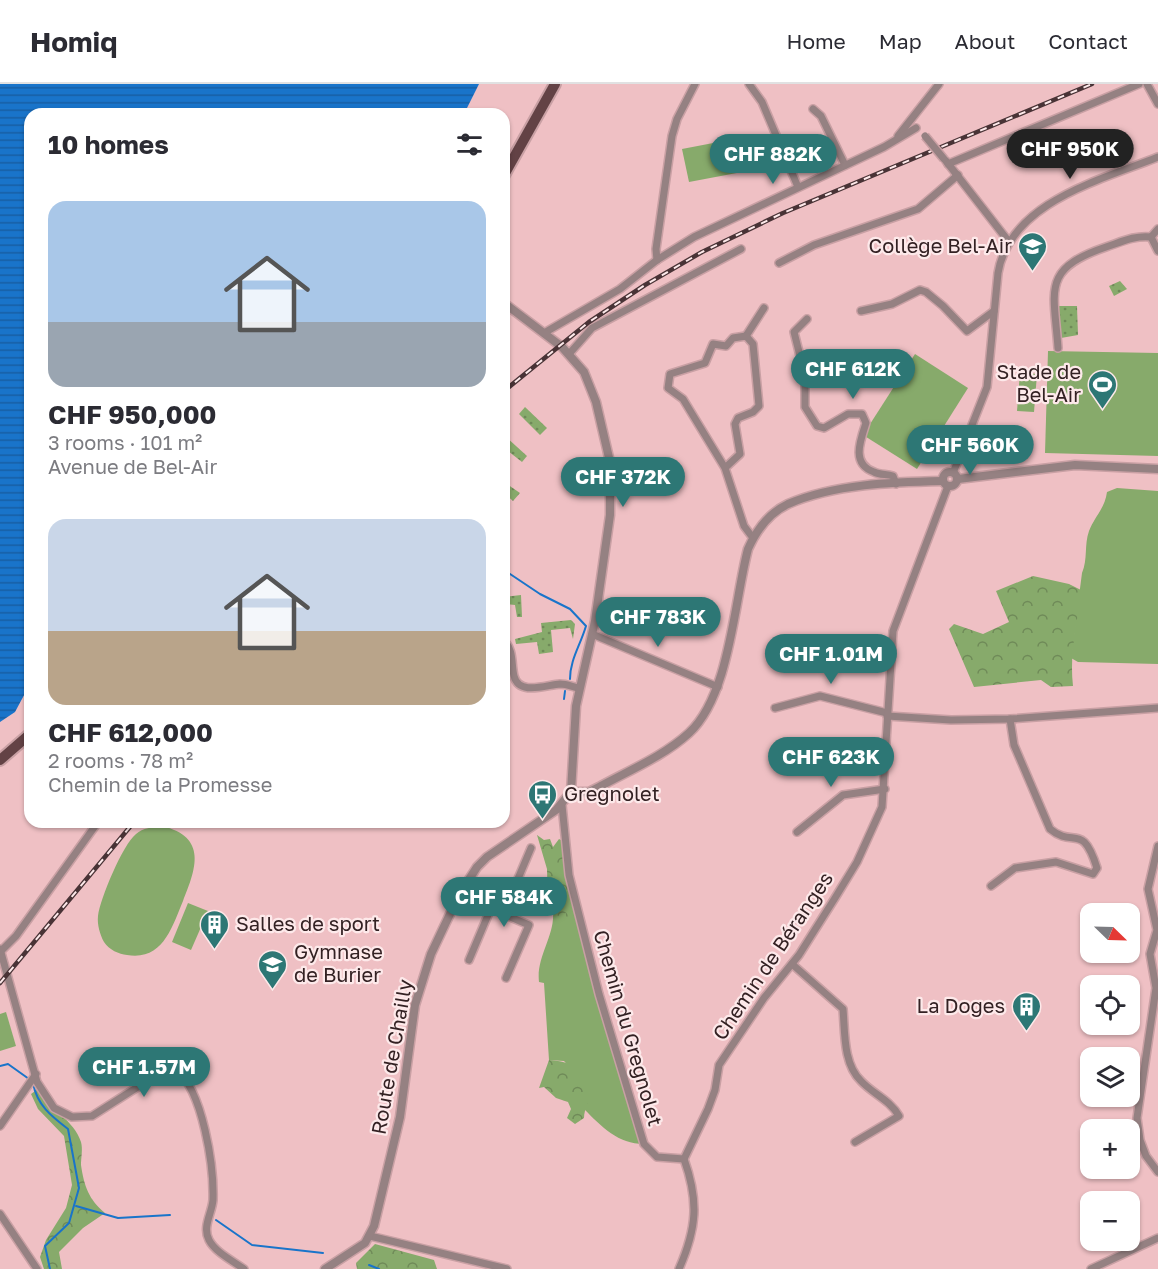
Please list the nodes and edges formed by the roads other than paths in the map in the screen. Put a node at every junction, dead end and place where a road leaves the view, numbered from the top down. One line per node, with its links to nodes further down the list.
1 (555, 84): 14 (main road)
2 (695, 84): 23 (street)
3 (749, 84): 17 (street)
4 (939, 84): 9 (street)
5 (1139, 84): 13 (street)
6 (1147, 84): 7 (street)
7 (1158, 104)
8 (813, 109): 15 (street)
9 (913, 116): 10 (street); 11 (street)
10 (916, 128): 11 (street); 13 (street, bridge)
11 (889, 144): 15 (street)
12 (1158, 157): 20 (street)
13 (946, 162): 16 (street)
14 (510, 164)
15 (845, 165): 17 (street)
16 (958, 176): 20 (street); 24 (street)
17 (798, 188): 23 (street)
18 (1158, 229): 19 (street)
19 (1151, 237): 22 (street); 32 (street)
20 (1009, 242): 28 (street)
21 (741, 249): 33 (street)
22 (1158, 251)
23 (657, 260): 30 (street)
24 (779, 263)
25 (510, 308): 30 (street, Route de Chailly)
26 (764, 308): 31 (street)
27 (861, 311): 28 (street)
28 (994, 311): 36 (street)
29 (807, 319): 38 (street)
30 (544, 333): 33 (street, Route de Chailly)
31 (746, 336): 34 (street); 34 (street)
32 (1058, 348)
33 (569, 354): 40 (street, Route de Chailly)
34 (725, 468): 39 (street)
35 (1158, 469): 36 (street)
36 (955, 476): 37 (street)
37 (945, 483): 38 (street); 46 (street, Chemin de Béranges)
38 (896, 484): 39 (street)
39 (753, 538): 42 (street)
40 (592, 634): 42 (street); 43 (street, Route de Chailly)
41 (510, 648): 43 (street)
42 (718, 687): 51 (street)
43 (579, 688): 51 (street, Route de Chailly)
44 (775, 708): 46 (street)
45 (1158, 708): 47 (street)
46 (887, 714): 47 (street); 50 (street, Chemin de Béranges)
47 (1010, 719): 57 (street)
48 (24, 739): 49 (main road)
49 (0, 760)
50 (885, 789): 54 (street); 63 (street, Chemin de Béranges)
51 (571, 792): 52 (street, Route de Chailly)
52 (562, 805): 58 (street, Route de Chailly); 68 (street, Chemin du Gregnolet)
53 (94, 828): 61 (street)
54 (797, 832)
55 (1158, 846): 69 (street)
56 (531, 848): 60 (street)
57 (991, 886)
58 (459, 895): 59 (street); 71 (street, Route de Chailly)
59 (491, 908): 60 (street); 62 (street)
60 (503, 914): 64 (street)
61 (0, 950): 65 (street)
62 (469, 960)
63 (792, 964): 67 (street); 68 (street, Chemin de Béranges)
64 (506, 978)
65 (34, 1077): 66 (street); 74 (street)
66 (0, 1126)
67 (855, 1142)
68 (684, 1159): 77 (street)
69 (1158, 1173)
70 (0, 1214): 73 (street)
71 (370, 1236): 75 (street); 76 (street)
72 (1158, 1238): 78 (street)
73 (37, 1269)
74 (244, 1269)
75 (325, 1269)
76 (507, 1269)
77 (679, 1269)
78 (1091, 1269)

